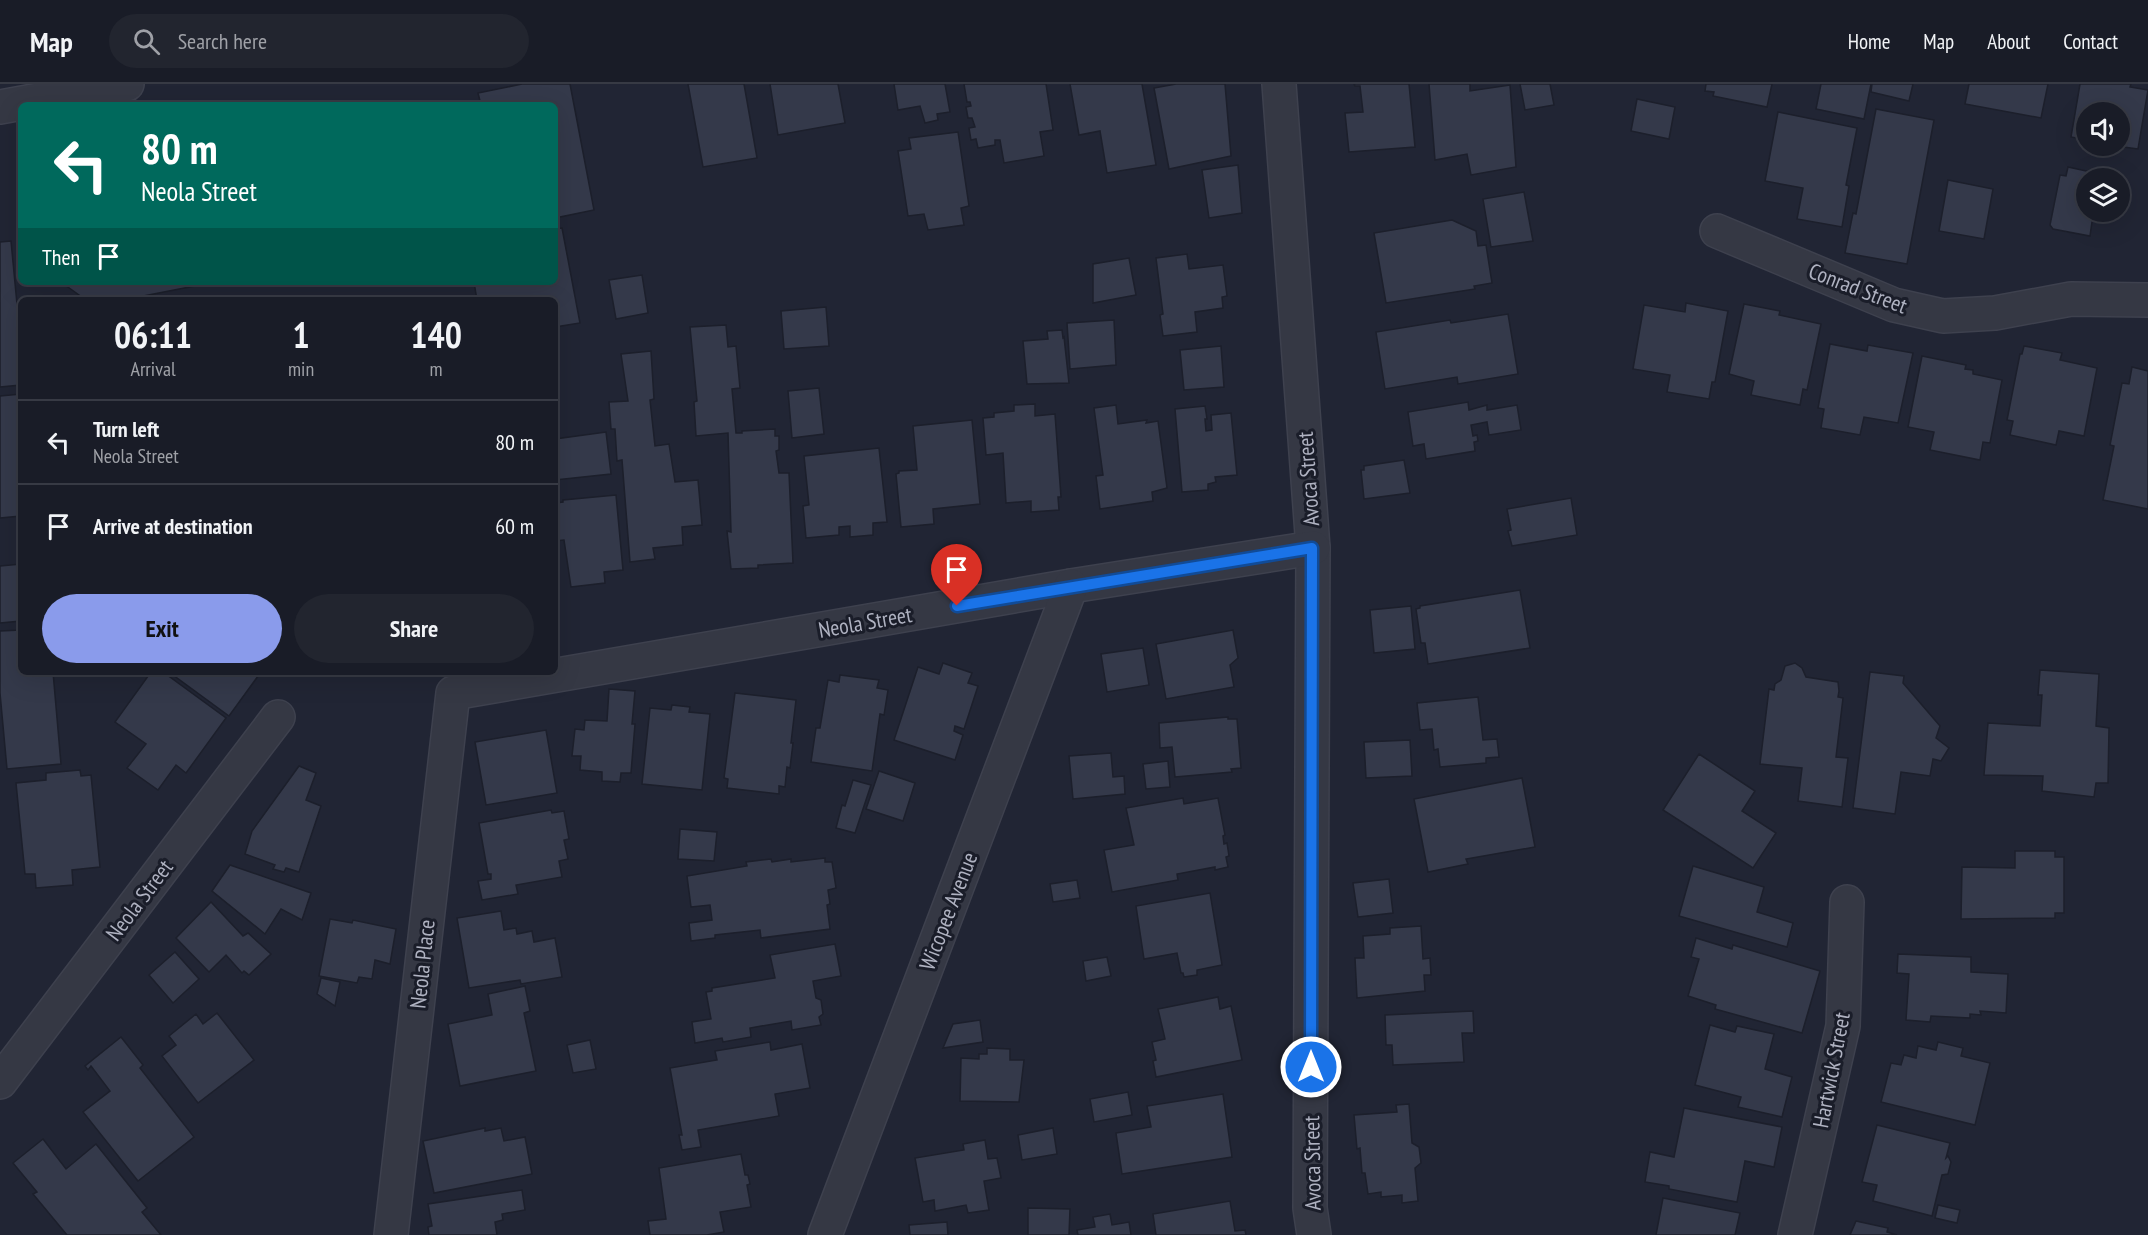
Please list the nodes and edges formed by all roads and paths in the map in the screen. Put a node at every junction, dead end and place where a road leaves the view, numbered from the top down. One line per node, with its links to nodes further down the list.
1 (127, 84): 3 (street)
2 (1279, 84): 8 (street, Avoca Street)
3 (28, 102)
4 (18, 104): 5 (street)
5 (0, 107)
6 (1717, 231): 7 (street, Conrad Street)
7 (2148, 300)
8 (1312, 548): 9 (street, Neola Street); 18 (street, Avoca Street)
9 (1071, 586): 11 (street, Neola Street); 17 (street, Wicopee Avenue)
10 (557, 675): 12 (street, Neola Street)
11 (558, 675)
12 (453, 693): 16 (street, Neola Place)
13 (278, 717): 15 (street, Neola Street)
14 (1847, 902): 19 (street, Hartwick Street)
15 (0, 1082)
16 (391, 1235)
17 (825, 1235)
18 (1314, 1235)
19 (1795, 1235)

